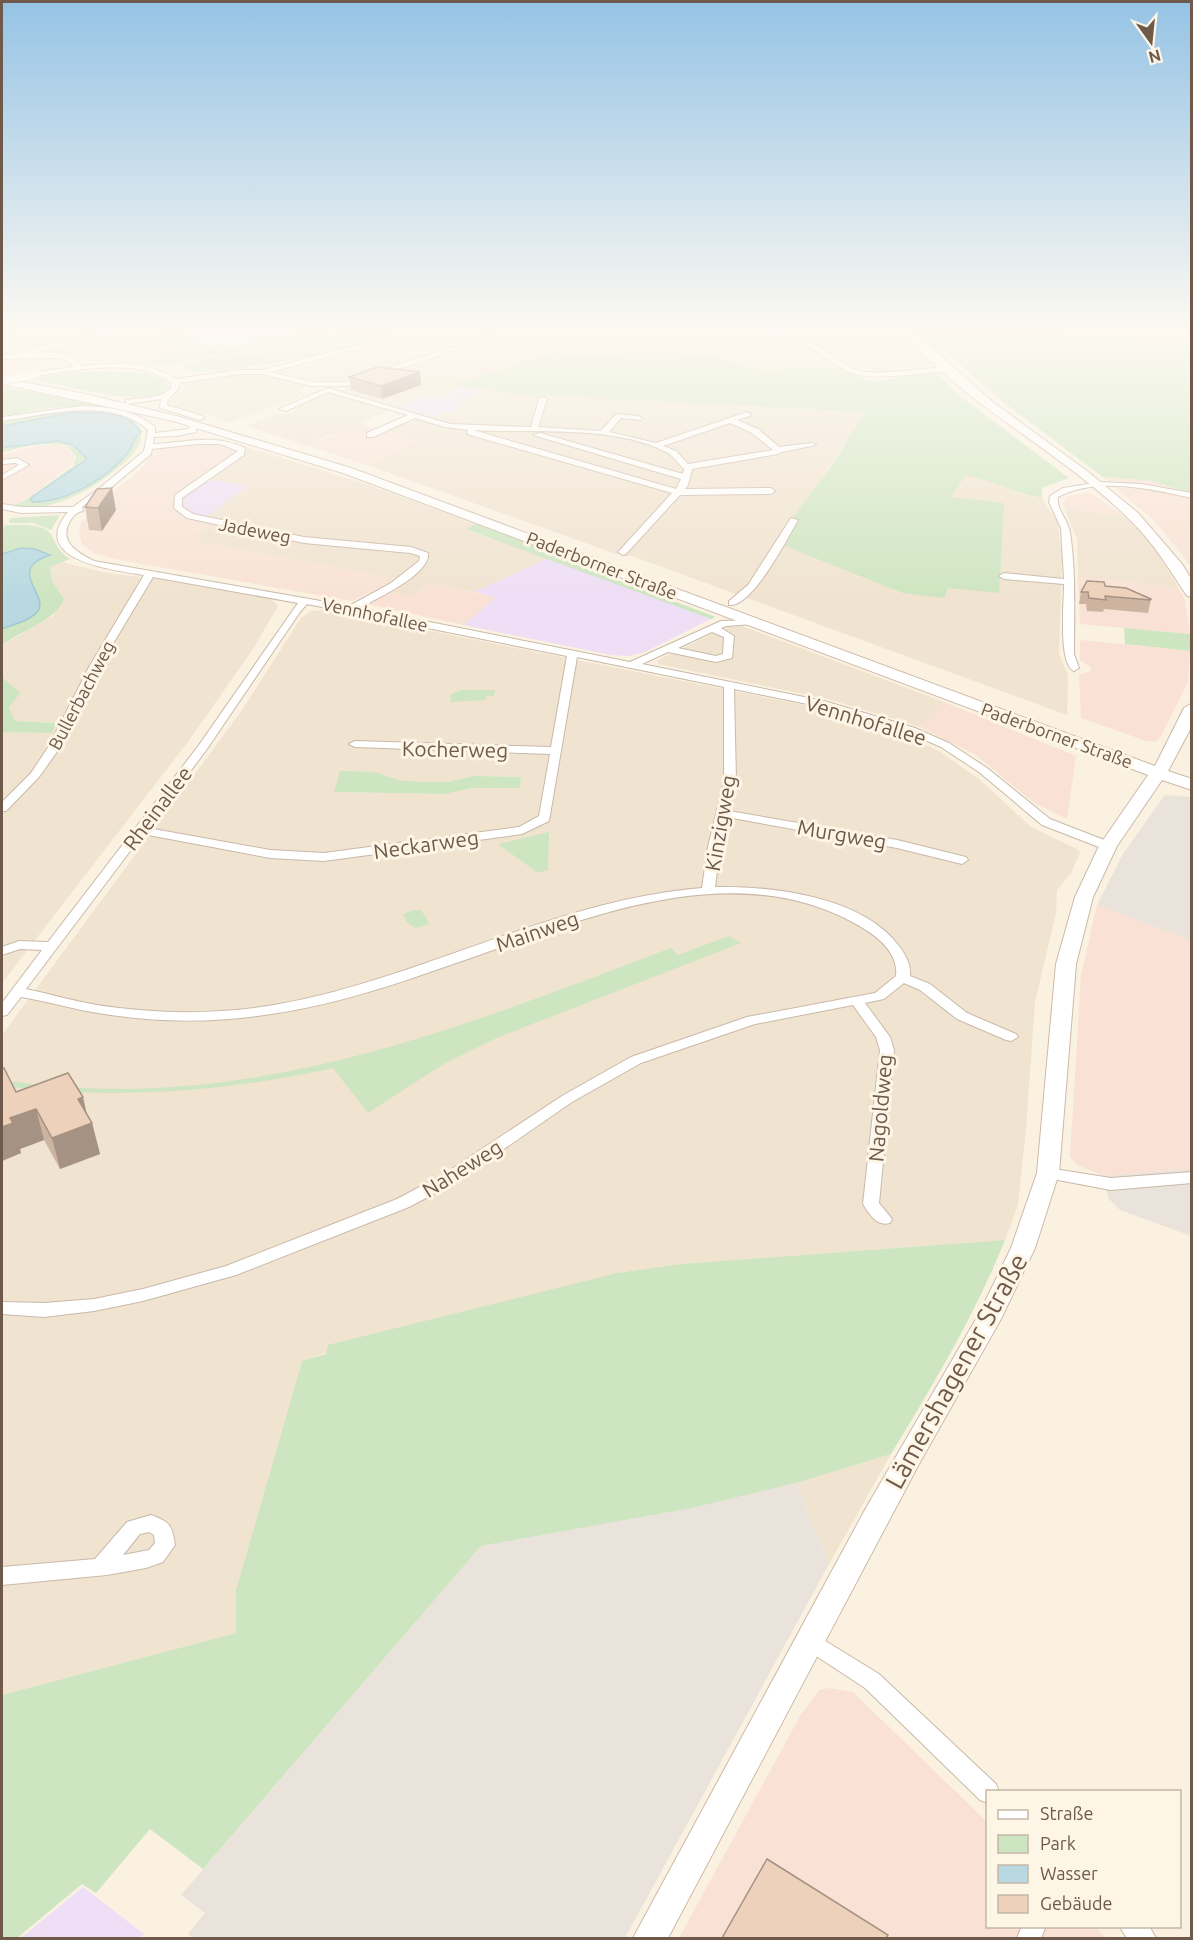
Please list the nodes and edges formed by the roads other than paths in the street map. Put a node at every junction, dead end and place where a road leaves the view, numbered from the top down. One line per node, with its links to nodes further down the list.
1 (136, 419): 19 (street)
2 (184, 419): 12 (main road, Paderborner Straße)
3 (187, 419): 12 (main road, Paderborner Straße)
4 (191, 419): 12 (street)
5 (407, 419): 18 (street)
6 (426, 419): 13 (street)
7 (537, 419): 15 (street)
8 (617, 419): 17 (street)
9 (734, 419): 11 (street)
10 (1007, 419): 28 (main road)
11 (730, 420): 20 (street); 22 (street)
12 (196, 421): 16 (main road, Paderborner Straße); 19 (street); 44 (main road, Paderborner Straße)
13 (454, 427): 14 (street); 31 (street)
14 (518, 429): 15 (street); 26 (street)
15 (534, 429): 17 (street)
16 (224, 432): 19 (street); 46 (main road, Paderborner Straße)
17 (602, 434): 20 (street)
18 (370, 435)
19 (151, 441): 34 (street); 45 (street, Jadeweg)
20 (657, 445): 24 (street)
21 (812, 445): 22 (street)
22 (777, 450): 24 (street)
23 (2, 462): 25 (street)
24 (687, 466): 26 (street)
25 (2, 478)
26 (686, 478): 31 (street)
27 (757, 481): 29 (street)
28 (1099, 486): 32 (street); 41 (street); 42 (main road)
29 (759, 490): 30 (street); 31 (street)
30 (771, 491)
31 (678, 492): 38 (street)
32 (1191, 496)
33 (2, 507): 35 (street)
34 (75, 510): 35 (street); 39 (street, Vennhofallee)
35 (46, 512): 36 (street)
36 (2, 515)
37 (794, 520): 44 (street)
38 (623, 552)
39 (150, 573): 43 (street, Vennhofallee); 59 (street, Bullerbachweg)
40 (1004, 576): 41 (street)
41 (1069, 582): 51 (street)
42 (1191, 592)
43 (306, 600): 45 (street, Vennhofallee); 61 (street, Rheinallee)
44 (732, 603): 56 (main road, Paderborner Straße)
45 (350, 609): 49 (street, Vennhofallee)
46 (750, 622): 47 (street); 56 (main road, Paderborner Straße)
47 (712, 628): 48 (street); 48 (street)
48 (668, 649): 50 (street)
49 (572, 655): 50 (street, Vennhofallee); 55 (street, Neckarweg)
50 (632, 665): 52 (street, Vennhofallee)
51 (1074, 668)
52 (729, 685): 60 (street, Kinzigweg); 62 (street, Vennhofallee)
53 (1191, 708): 56 (main road, Lämershagener Straße)
54 (355, 744): 55 (street, Kocherweg)
55 (556, 751): 61 (street, Neckarweg)
56 (1162, 768): 57 (main road, Paderborner Straße); 58 (main road, Paderborner Straße); 62 (main road, Lämershagener Straße)
57 (1191, 772)
58 (1191, 785)
59 (2, 808)
60 (722, 813): 63 (street, Murgweg); 64 (street, Kinzigweg)
61 (140, 830): 65 (street, Rheinallee)
62 (1108, 846): 72 (main road, Lämershagener Straße)
63 (962, 860)
64 (708, 890): 67 (street, Mainweg); 68 (street, Mainweg)
65 (51, 946): 66 (street); 68 (street, Rheinallee)
66 (2, 951)
67 (903, 978): 69 (street, Naheweg); 71 (street)
68 (16, 992): 70 (street, Rheinallee)
69 (857, 1000): 74 (street, Nagoldweg); 75 (street, Naheweg)
70 (2, 1012)
71 (1011, 1037)
72 (1048, 1173): 73 (street); 78 (main road, Lämershagener Straße)
73 (1191, 1177)
74 (884, 1219)
75 (2, 1308)
76 (102, 1565): 77 (street)
77 (2, 1576)
78 (811, 1641): 79 (street); 80 (main road, Lämershagener Straße)
79 (987, 1790)
80 (650, 1938)

